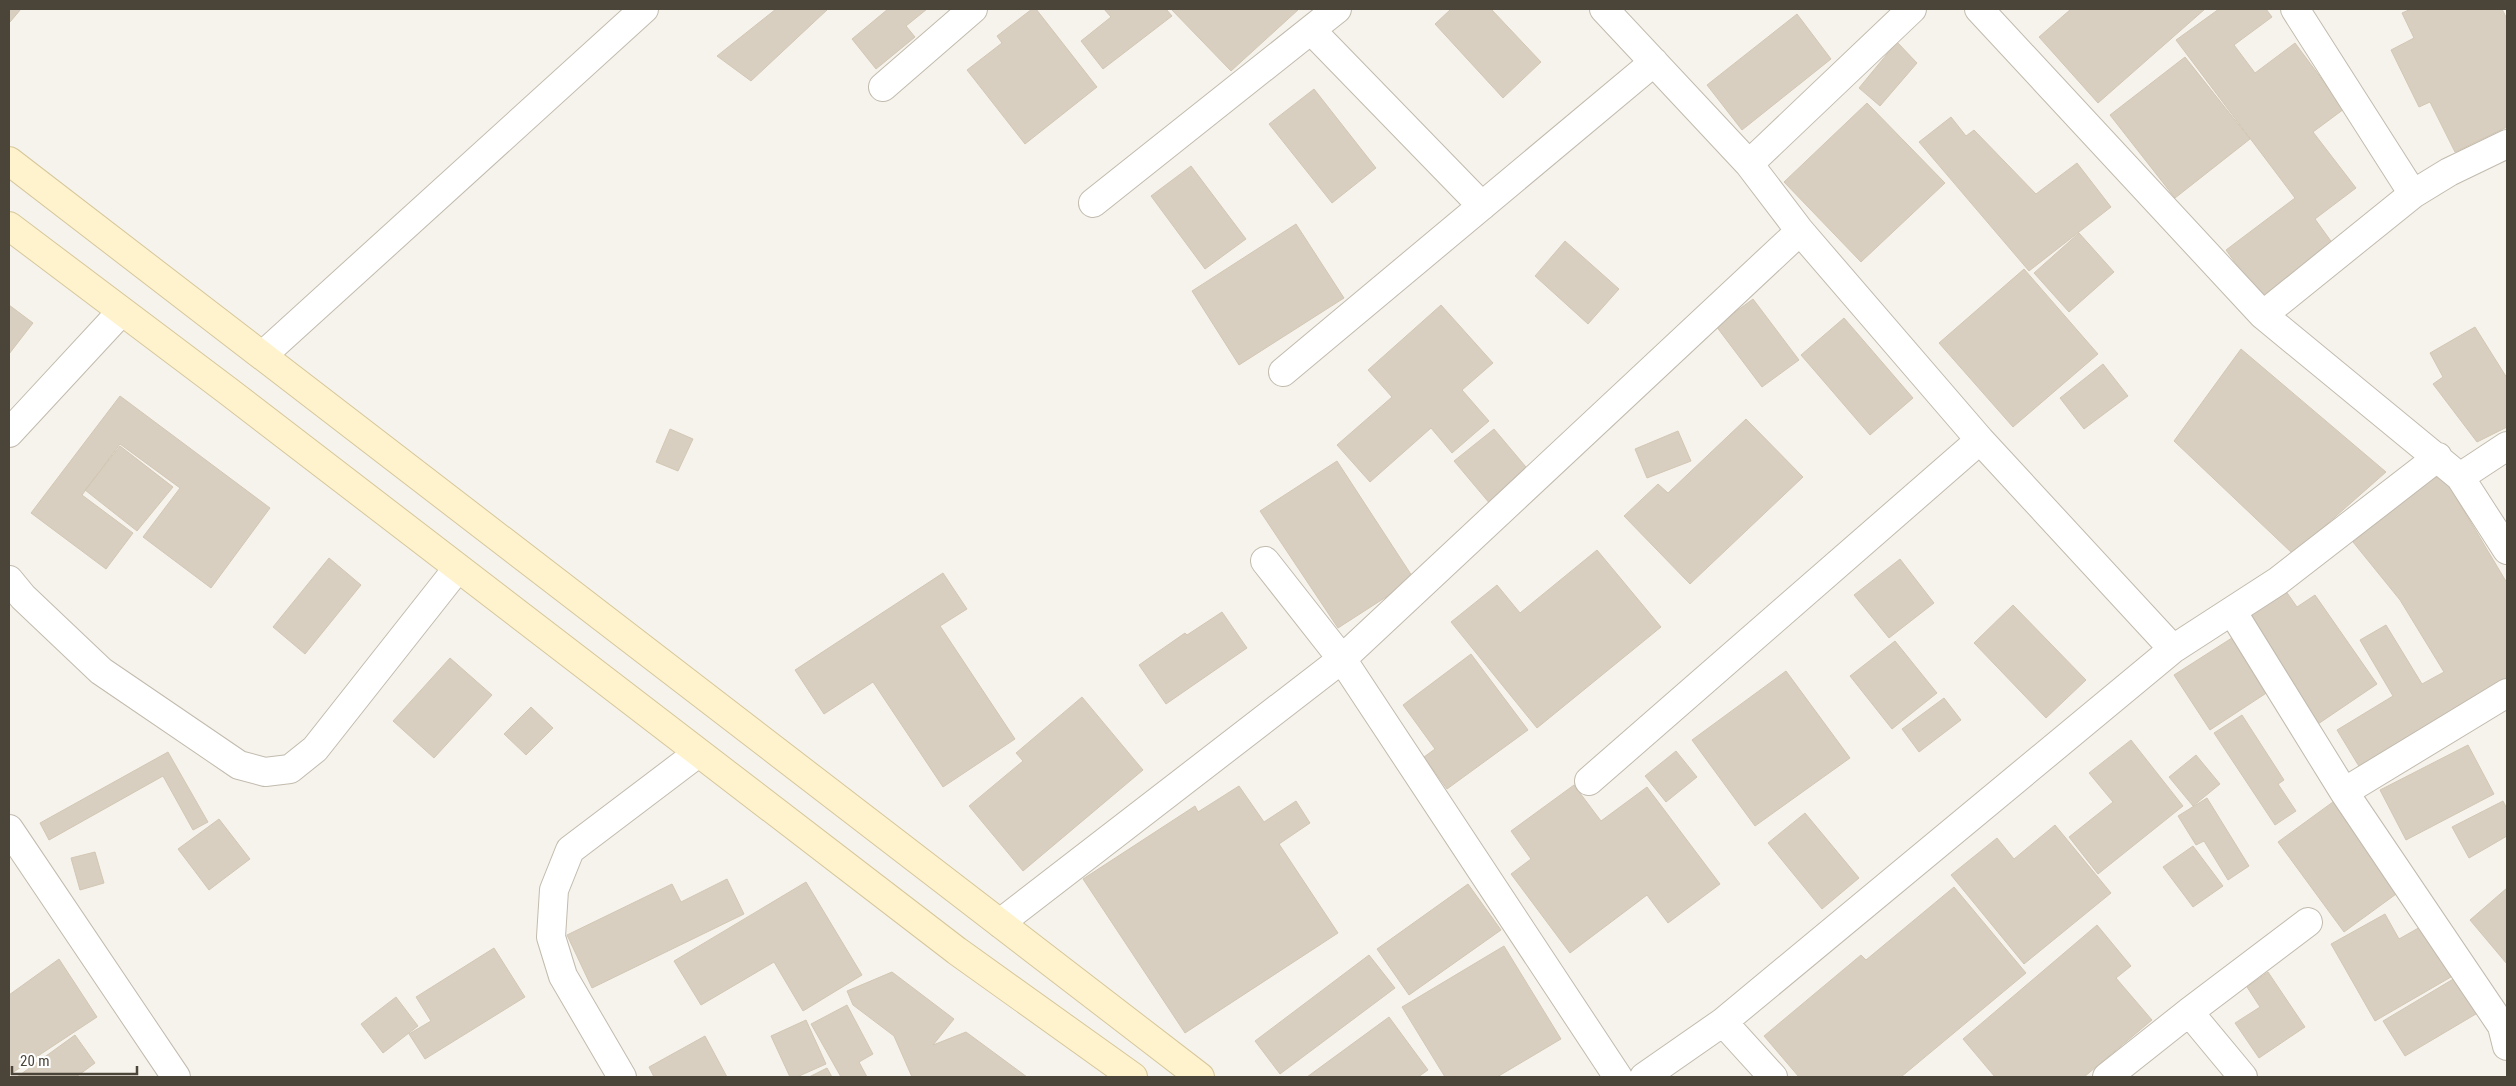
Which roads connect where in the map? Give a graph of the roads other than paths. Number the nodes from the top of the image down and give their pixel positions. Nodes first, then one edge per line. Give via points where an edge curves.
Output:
1 (644, 9) edge
2 (973, 9) edge
3 (1337, 9) edge
4 (1604, 9) edge
5 (1912, 9) edge
6 (1979, 9) edge
7 (2302, 11) edge
8 (1311, 30) junction
9 (1654, 62) junction
10 (883, 87) dead end
11 (2507, 144) edge
12 (9, 161) edge
13 (1750, 164) junction
14 (2413, 194) junction
15 (1093, 203) dead end
16 (1482, 206) junction
17 (9, 226) edge
18 (1800, 231) junction
19 (121, 312) junction
20 (2264, 315) junction
21 (263, 355) junction
22 (1283, 372) dead end
23 (9, 433) edge
24 (1980, 440) junction
25 (2507, 446) edge
26 (2438, 457) junction
27 (2460, 477) junction
28 (2507, 550) edge
29 (1265, 561) dead end
30 (457, 569) junction
31 (9, 580) edge
32 (2232, 611) junction
33 (2172, 649) junction
34 (1342, 659) junction
35 (2507, 693) edge
36 (698, 753) junction
37 (1589, 781) dead end
38 (2344, 792) junction
39 (9, 829) edge
40 (2308, 922) dead end
41 (1000, 923) junction
42 (2189, 1012) junction
43 (1722, 1022) junction
44 (2507, 1046) edge
45 (176, 1077) edge
46 (622, 1077) edge
47 (1133, 1077) edge
48 (1200, 1077) edge
49 (1618, 1077) edge
50 (1644, 1077) edge
51 (1772, 1077) edge
52 (2107, 1077) edge
53 (2243, 1077) edge

1 - 21 street
2 - 10 street
3 - 8 street
4 - 9 street
5 - 13 street
6 - 20 street
7 - 14 street
8 - 15 street
8 - 16 street
9 - 13 street
9 - 16 street
11 - 14 street via 2449,172
12 - 21 main road
13 - 18 street
14 - 20 street
16 - 22 street
17 - 19 main road
18 - 24 street
18 - 34 street
19 - 23 street
19 - 30 main road
20 - 26 street
21 - 41 main road
24 - 33 street
24 - 37 street
25 - 27 street
26 - 27 street
26 - 32 street via 2278,581
27 - 28 street
29 - 34 street
30 - 31 street via 315,749 290,769 265,772 239,766 101,671
30 - 36 main road
32 - 33 street
32 - 38 street
33 - 43 street
34 - 41 street
34 - 49 street
35 - 38 street
36 - 46 street via 570,850 554,890 551,937 563,976
36 - 47 main road via 957,951
38 - 44 street via 2502,1026
39 - 45 street
40 - 42 street
41 - 48 main road
42 - 52 street
42 - 53 street
43 - 50 street
43 - 51 street

